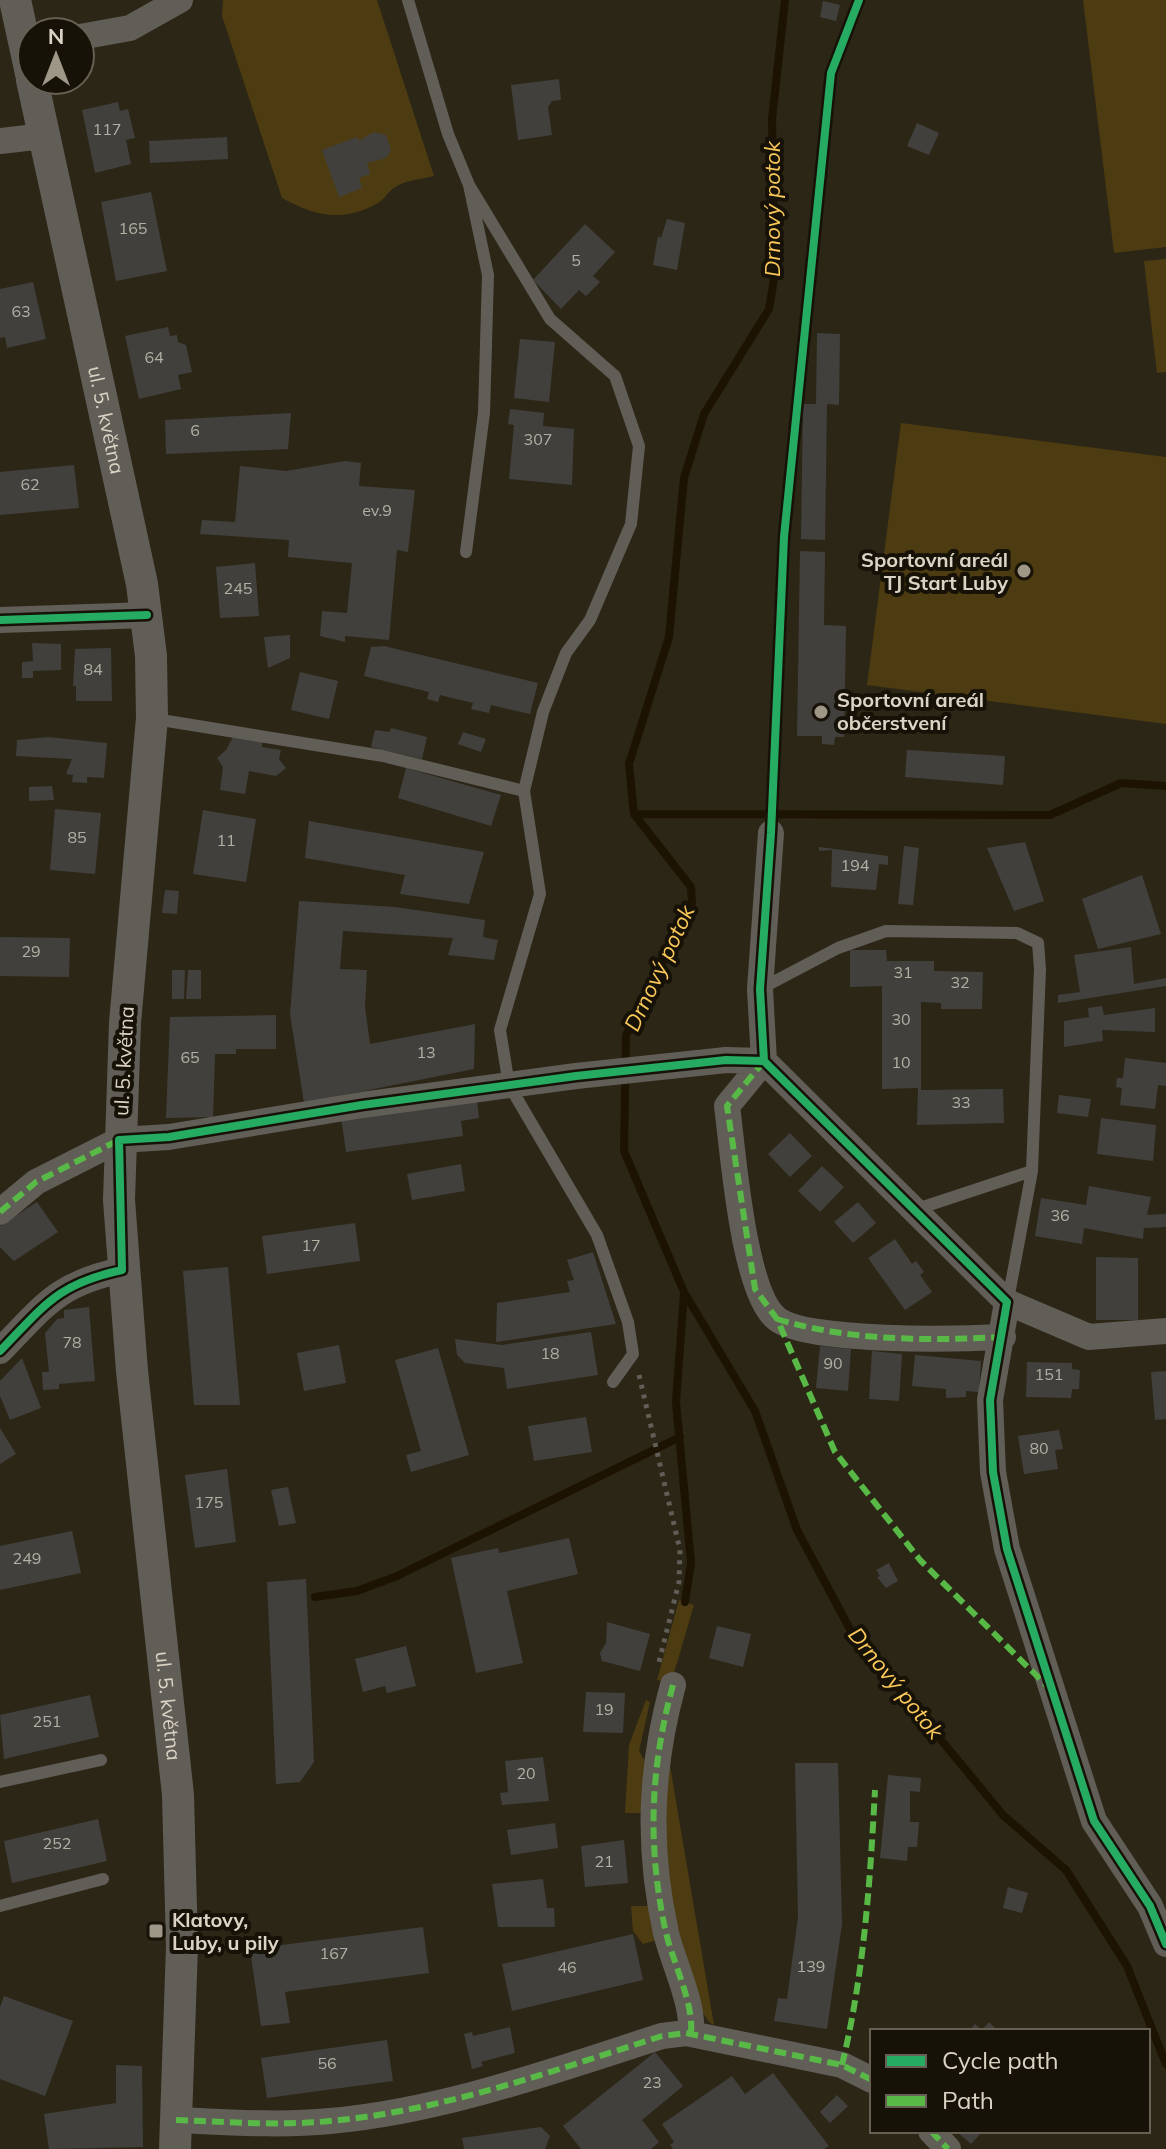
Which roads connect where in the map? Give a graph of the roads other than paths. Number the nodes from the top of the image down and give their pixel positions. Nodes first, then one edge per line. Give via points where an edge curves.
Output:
1 (180, 0) edge
2 (408, 0) edge
3 (859, 0) edge
4 (96, 34) edge
5 (36, 96) edge
6 (44, 136) junction
7 (0, 141) edge
8 (469, 185) junction
9 (466, 552) dead end
10 (147, 615) junction
11 (0, 620) edge
12 (152, 718) junction
13 (524, 791) junction
14 (771, 833) joint
15 (760, 989) junction
16 (764, 1061) junction
17 (509, 1085) junction
18 (119, 1140) junction
19 (1032, 1171) junction
20 (913, 1210) junction
21 (0, 1212) edge
22 (122, 1270) junction
23 (1007, 1302) junction
24 (1166, 1331) edge
25 (1003, 1337) junction
26 (0, 1351) edge
27 (613, 1382) dead end
28 (664, 1680) road end
29 (101, 1760) dead end
30 (0, 1782) edge
31 (103, 1879) dead end
32 (0, 1906) edge
33 (1166, 1944) edge
34 (691, 2033) junction
35 (870, 2079) edge
36 (933, 2133) edge
37 (176, 2135) edge
38 (948, 2149) edge

1 - 4 street via 130,28
2 - 8 lane
3 - 14 lane via 831,73 784,537
5 - 6 street, ul. 5. května
6 - 7 street
6 - 10 street, ul. 5. května
8 - 9 lane via 488,275 484,413
8 - 13 lane via 550,319 615,376 639,446 631,524 590,620 566,653 543,712
10 - 11 street
10 - 12 street, ul. 5. května
12 - 13 lane via 383,756
12 - 18 street, ul. 5. května
13 - 17 lane via 540,894 500,1030
14 - 15 street
15 - 16 street
15 - 19 lane via 838,948 886,931 1017,933 1038,943
16 - 17 street via 669,1064
16 - 20 street
16 - 25 street via 727,1106 755,1289 777,1319 816,1331 889,1337
17 - 18 street via 169,1137
17 - 27 lane via 597,1235 628,1322 633,1354
18 - 21 street via 36,1182
18 - 22 street, ul. 5. května
19 - 20 lane
19 - 23 lane
20 - 23 street
22 - 26 street via 66,1287
22 - 37 street, ul. 5. května via 178,1795 182,1946
23 - 24 street via 1089,1337
23 - 25 street
25 - 33 street via 990,1400 993,1472 1007,1549 1094,1821 1150,1906
28 - 34 street via 652,1839 662,1914
29 - 30 lane
31 - 32 lane
34 - 35 street via 842,2065
34 - 37 street via 662,2036 517,2081 365,2116
36 - 38 street

